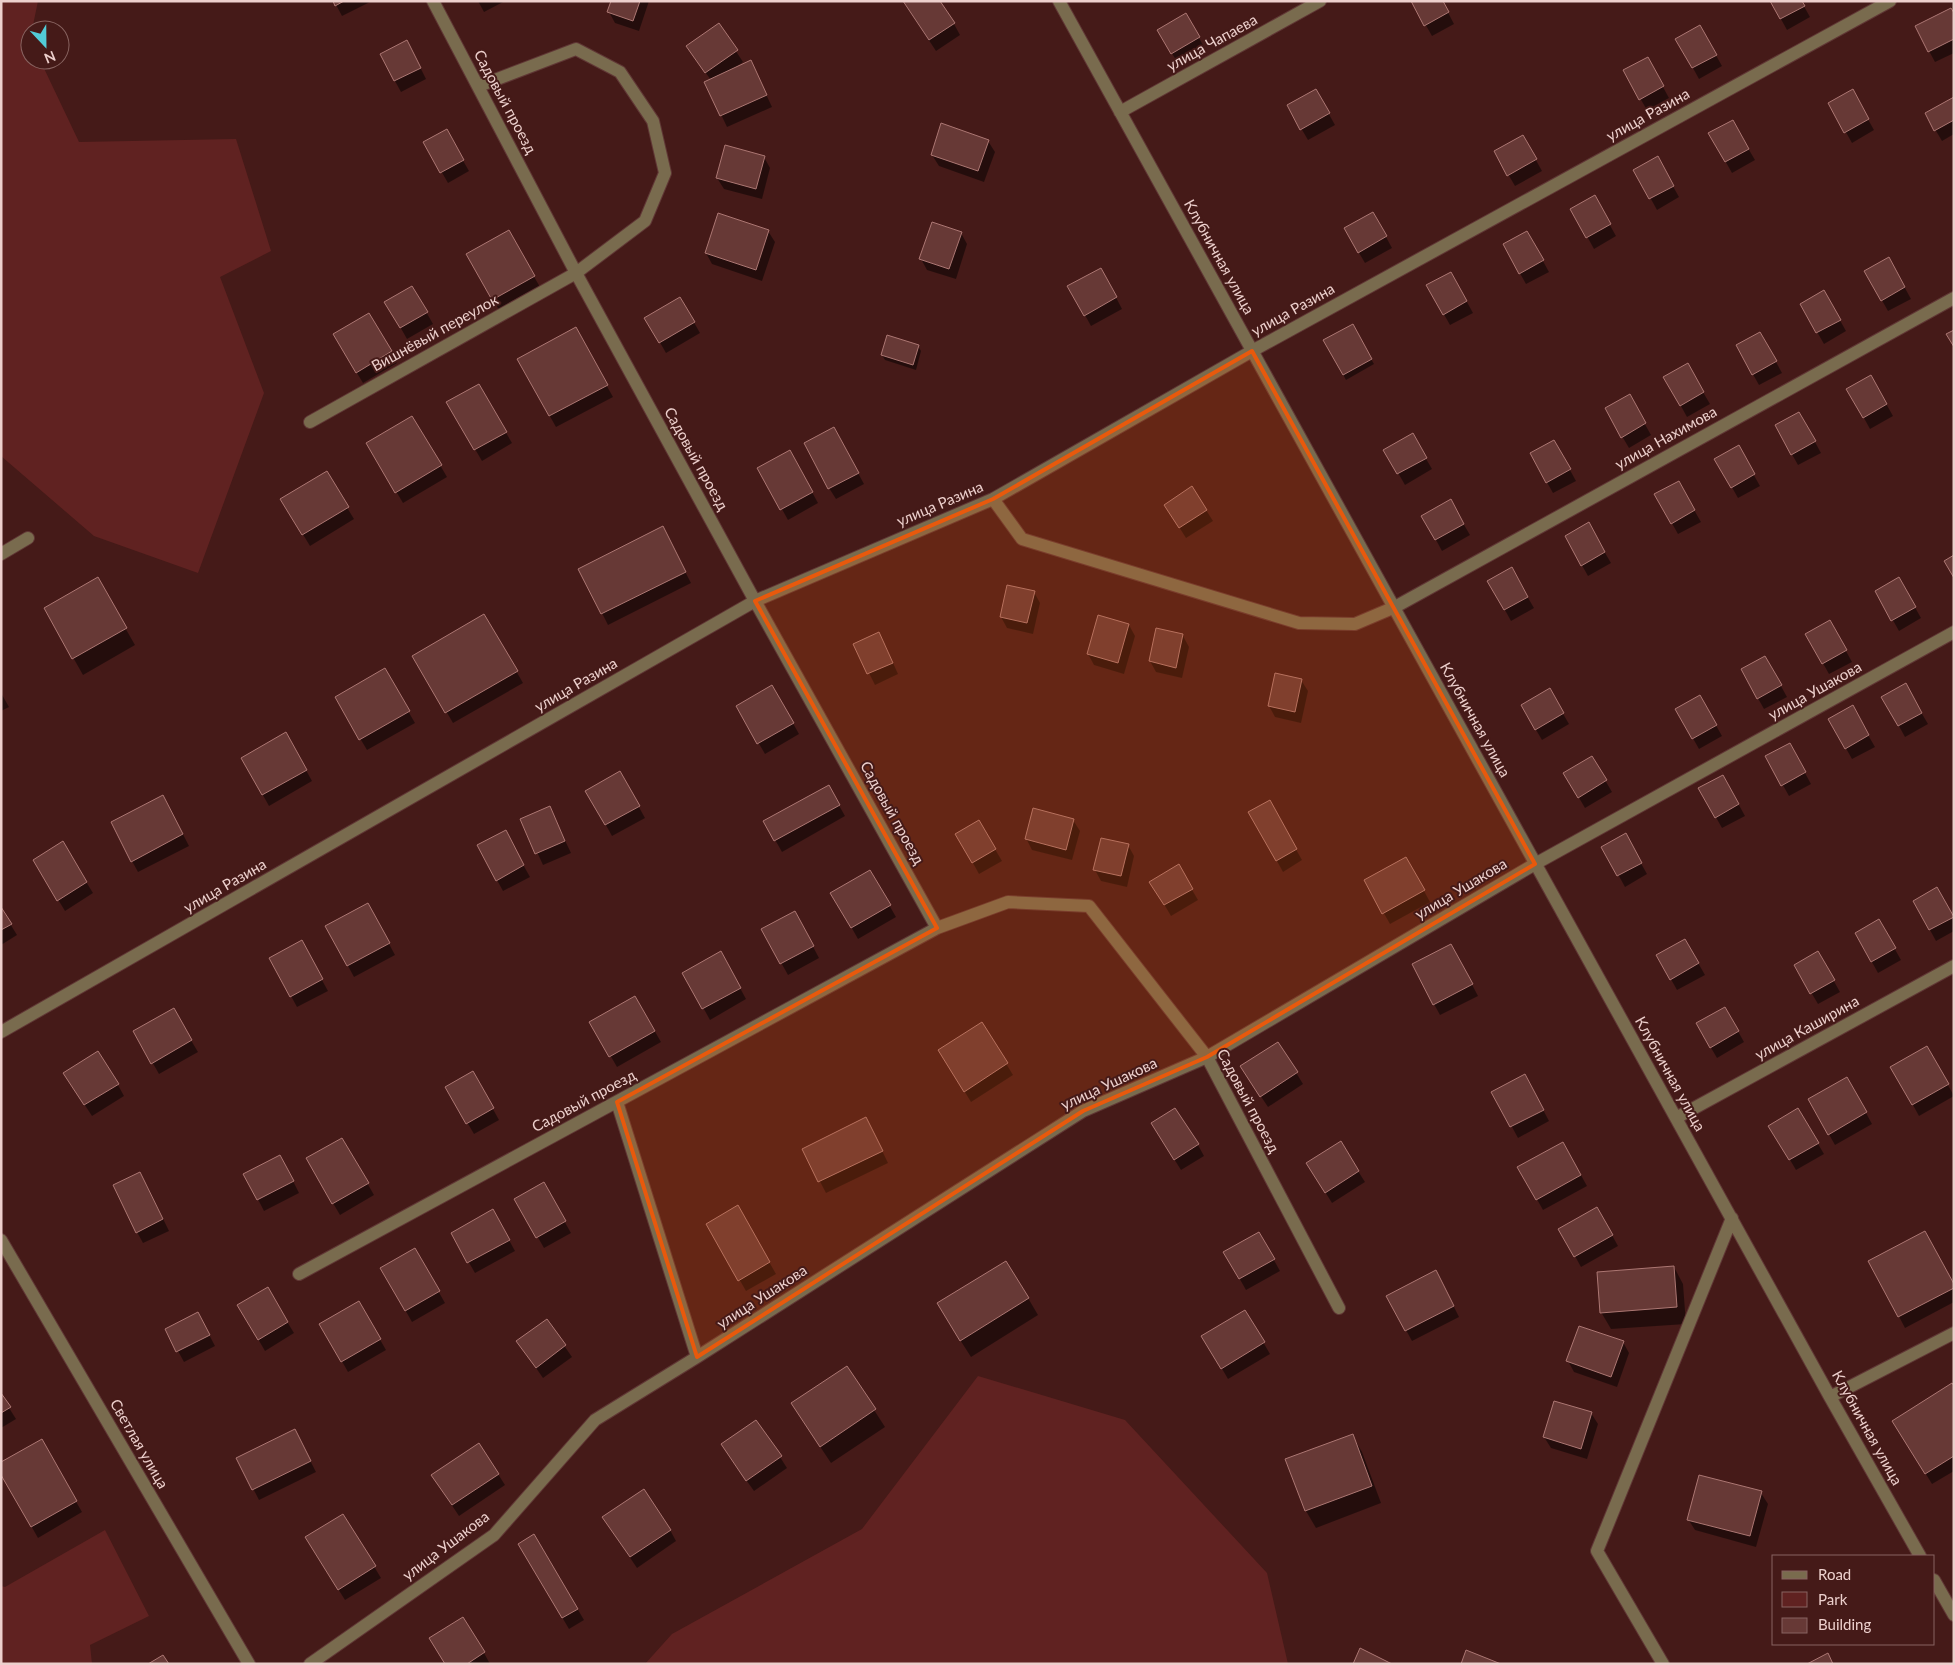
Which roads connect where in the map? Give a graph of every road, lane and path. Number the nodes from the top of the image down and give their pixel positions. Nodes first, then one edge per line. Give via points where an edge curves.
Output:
1 (433, 1) edge
2 (1058, 1) edge
3 (1320, 1) edge
4 (1890, 1) edge
5 (479, 86) junction
6 (1120, 112) junction
7 (576, 273) junction
8 (1954, 298) edge
9 (1252, 351) junction
10 (310, 422) dead end
11 (993, 499) junction
12 (28, 538) dead end
13 (1, 554) edge
14 (755, 602) junction
15 (1395, 607) junction
16 (1954, 632) edge
17 (1535, 864) junction
18 (937, 928) junction
19 (1954, 966) edge
20 (1, 1032) edge
21 (1207, 1057) junction
22 (617, 1102) junction
23 (1676, 1118) junction
24 (1732, 1218) junction
25 (1, 1240) edge
26 (299, 1274) dead end
27 (1339, 1308) dead end
28 (1954, 1333) edge
29 (697, 1357) junction
30 (1830, 1397) junction
31 (1919, 1555) edge
32 (1935, 1582) edge
33 (1954, 1615) edge
34 (249, 1664) edge
35 (310, 1664) edge
36 (1663, 1664) edge

1 - 5 street, Садовый проезд
2 - 6 street, Клубничная улица
3 - 6 street, улица Чапаева
4 - 9 street, улица Разина
5 - 7 street, Садовый проезд
5 - 7 street, Вишнёвый переулок via 576,49 620,72 653,121 665,173 645,221
6 - 9 street, Клубничная улица
7 - 10 street, Вишнёвый переулок
7 - 14 street, Садовый проезд
8 - 15 street, улица Нахимова
9 - 11 street, улица Разина
9 - 15 street, Клубничная улица
11 - 14 street, улица Разина
11 - 15 street via 1022,539 1299,623 1355,624
12 - 13 street
14 - 18 street, Садовый проезд
14 - 20 street, улица Разина
15 - 17 street, Клубничная улица
16 - 17 street, улица Ушакова
17 - 21 street, улица Ушакова
17 - 23 street, Клубничная улица
18 - 21 street, Садовый проезд via 1008,902 1089,906
18 - 22 street, Садовый проезд
19 - 23 street, улица Каширина
21 - 27 street, Садовый проезд
21 - 29 street, улица Ушакова via 1083,1111
22 - 26 street, Садовый проезд
22 - 29 street
23 - 24 street, Клубничная улица
24 - 30 street, Клубничная улица
24 - 36 street via 1597,1551
25 - 34 street, Светлая улица
28 - 30 street
29 - 35 street, улица Ушакова via 595,1420 494,1535
30 - 31 street, Клубничная улица
32 - 33 street

